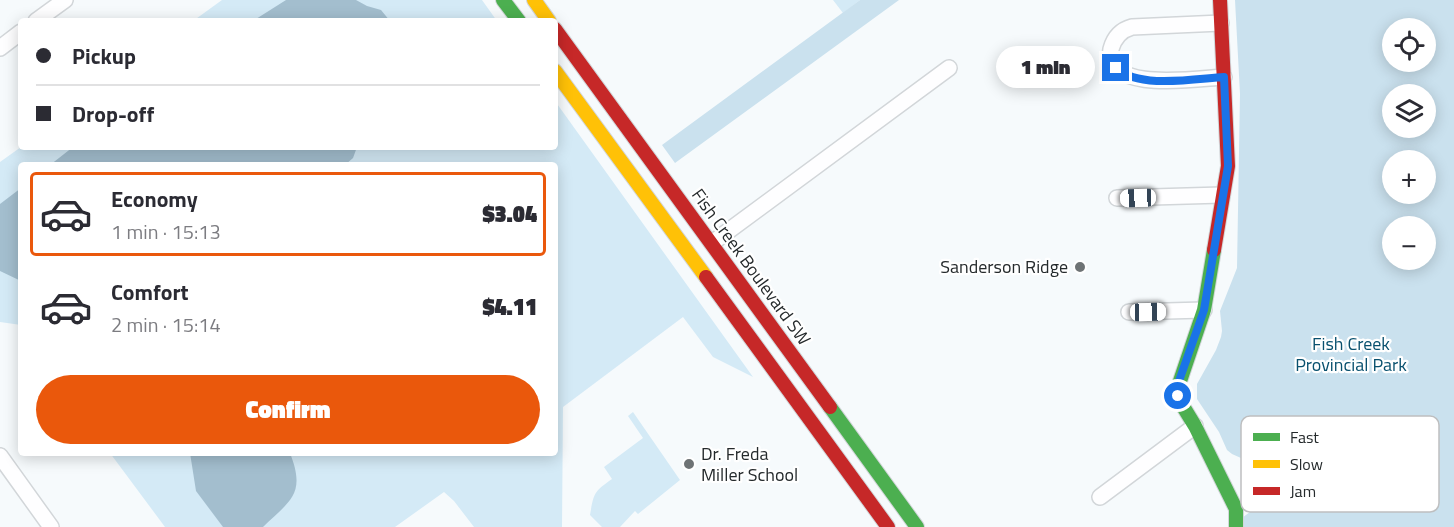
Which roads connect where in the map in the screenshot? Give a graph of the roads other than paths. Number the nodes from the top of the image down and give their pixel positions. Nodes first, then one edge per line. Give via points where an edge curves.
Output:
1 (65, 0) edge
2 (526, 0) edge
3 (534, 0) edge
4 (1220, 0) edge
5 (511, 11) edge
6 (40, 18) edge
7 (547, 18) edge
8 (1221, 23) junction
9 (558, 33) edge
10 (18, 34) edge
11 (0, 48) edge
12 (949, 68) dead end
13 (558, 75) edge
14 (1224, 77) junction
15 (1222, 195) junction
16 (1117, 198) dead end
17 (712, 243) junction
18 (1204, 310) junction
19 (1130, 312) dead end
20 (1195, 426) junction
21 (0, 456) edge
22 (1100, 497) dead end
23 (904, 510) junction
24 (884, 526) edge
25 (51, 527) edge
26 (917, 527) edge
27 (1236, 527) edge

1 - 6 street
2 - 5 street
3 - 7 main road
4 - 8 main road
8 - 14 main road
8 - 14 street via 1125,28 1111,51 1116,68 1138,80
9 - 17 main road, Fish Creek Boulevard SW
10 - 11 street
12 - 17 street
13 - 24 main road
14 - 15 main road via 1228,166
15 - 16 street
15 - 18 main road
17 - 23 main road, Fish Creek Boulevard SW
18 - 19 street
18 - 20 main road via 1178,387 1181,403
20 - 22 street
20 - 27 main road via 1236,509
21 - 25 street
23 - 24 street
23 - 26 main road, Fish Creek Boulevard SW

